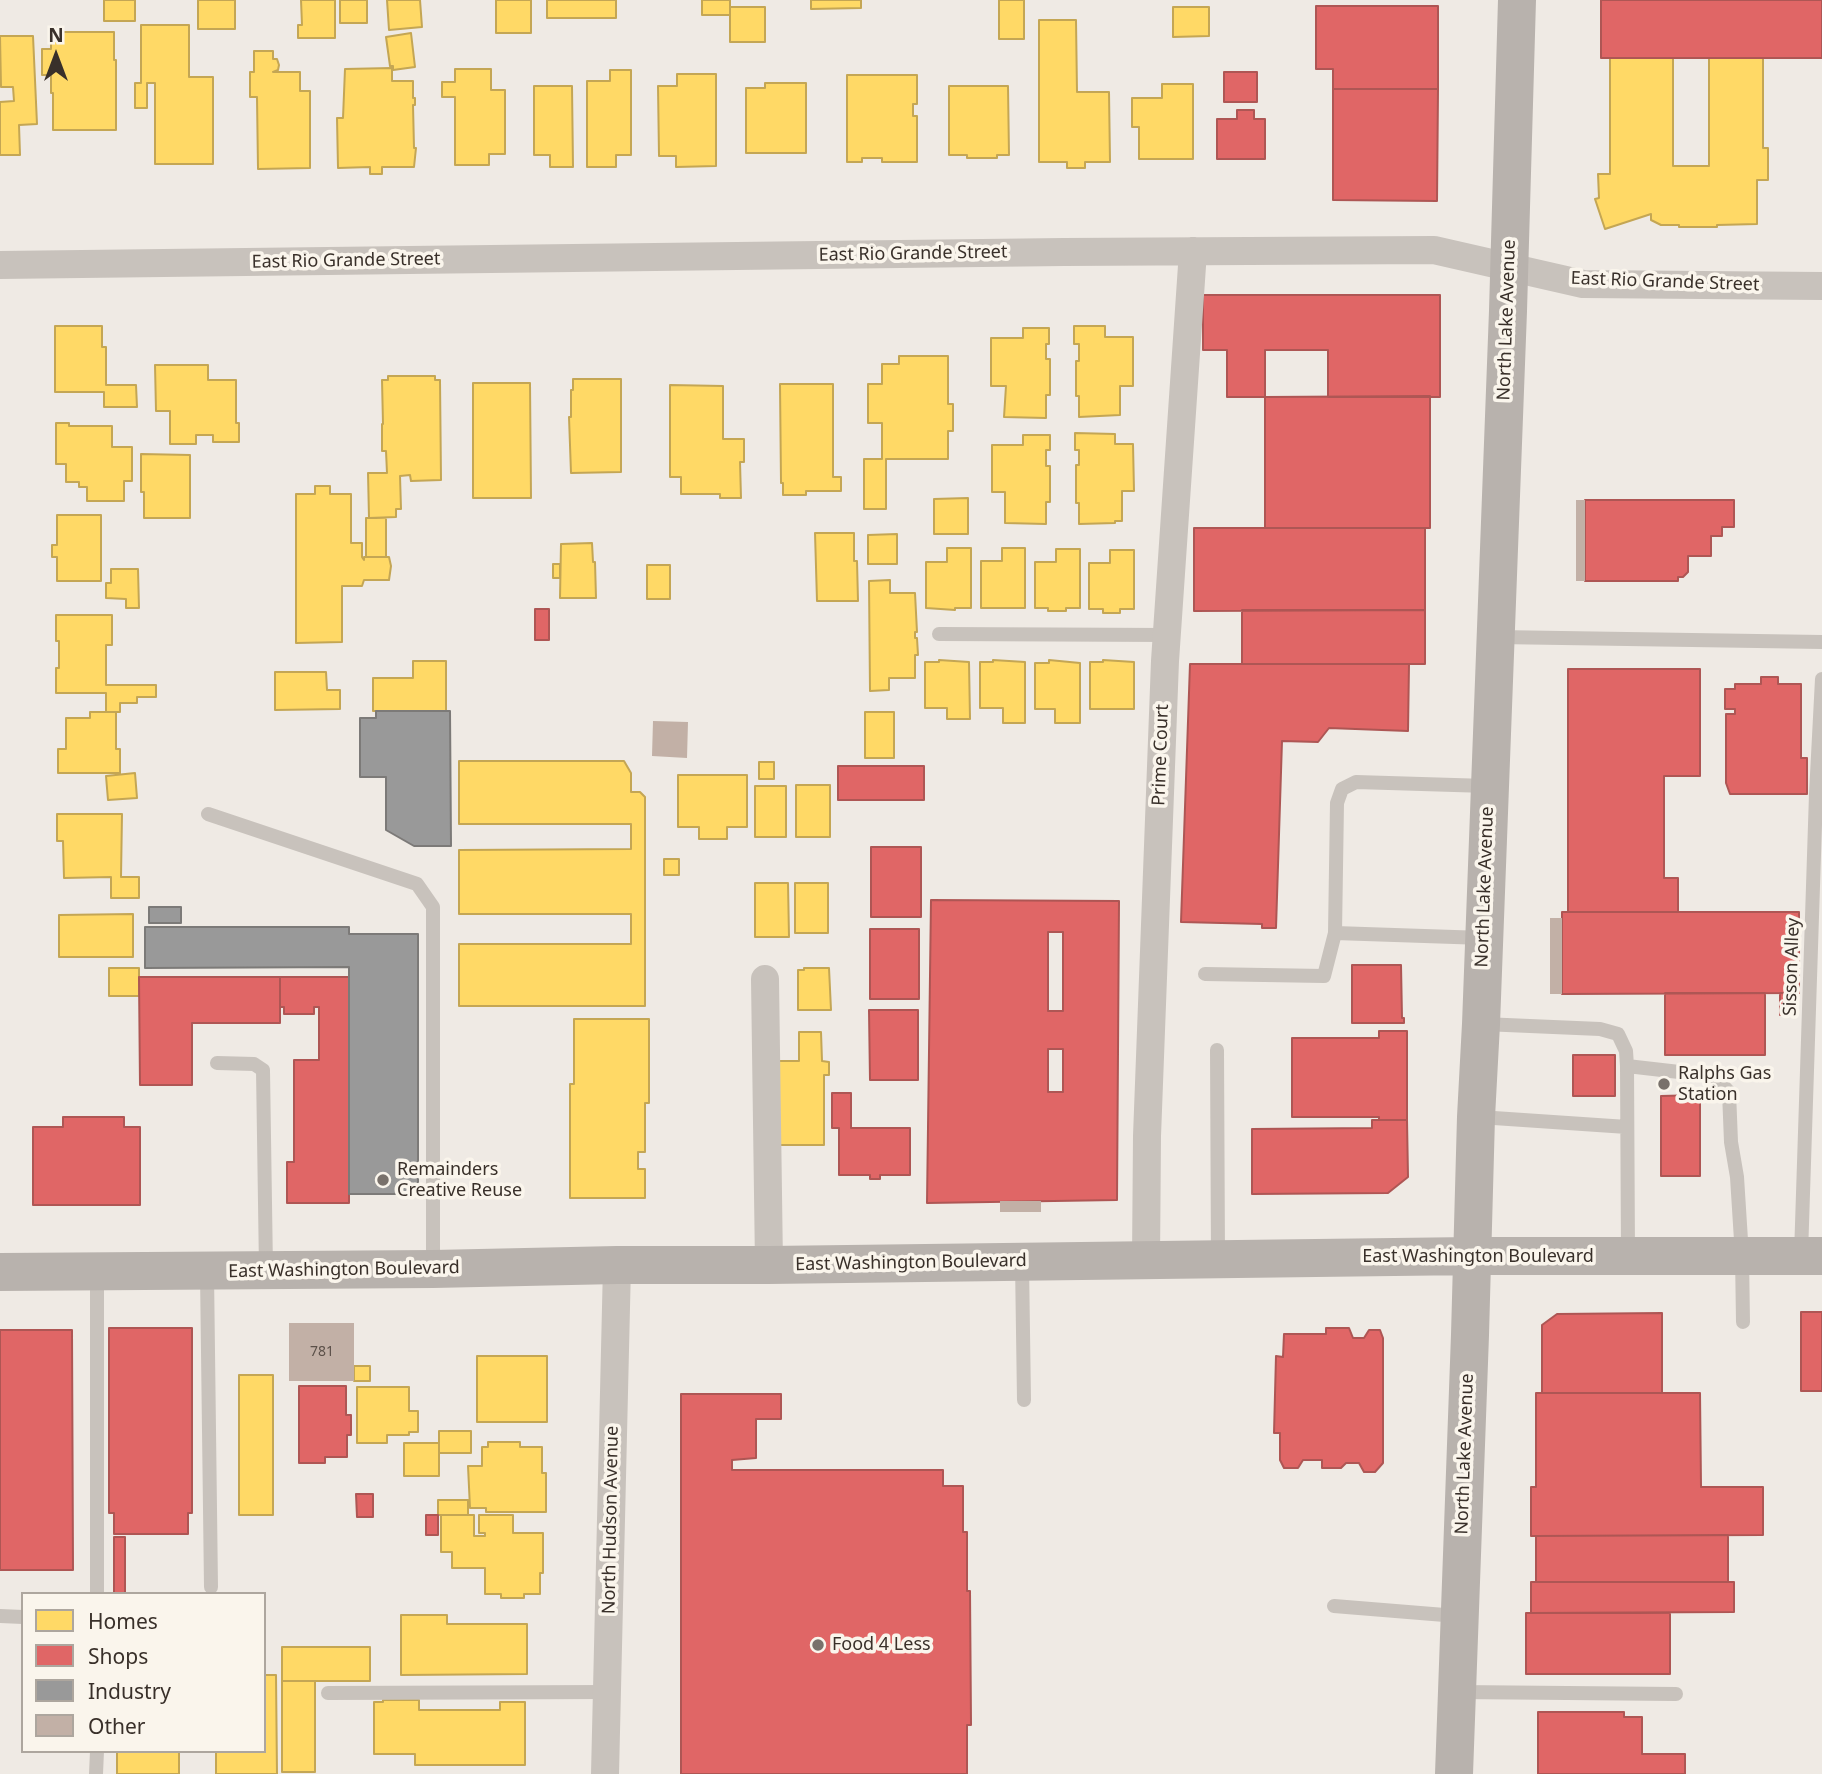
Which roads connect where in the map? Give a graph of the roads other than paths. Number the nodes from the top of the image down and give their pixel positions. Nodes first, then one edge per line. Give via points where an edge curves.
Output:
1 (1517, 0) edge
2 (1193, 251) junction
3 (0, 265) edge
4 (1508, 268) junction
5 (1822, 286) edge
6 (939, 634) dead end
7 (1167, 635) junction
8 (1495, 637) junction
9 (1822, 642) edge
10 (1822, 679) edge
11 (1489, 786) junction
12 (208, 814) dead end
13 (1335, 933) junction
14 (1484, 938) junction
15 (1205, 974) dead end
16 (765, 979) dead end
17 (1481, 1024) junction
18 (1815, 1049) edge
19 (1217, 1050) dead end
20 (217, 1063) dead end
21 (1627, 1066) junction
22 (1476, 1117) junction
23 (1627, 1127) junction
24 (1472, 1256) junction
25 (1742, 1256) junction
26 (1811, 1256) edge
27 (1628, 1257) junction
28 (1218, 1259) junction
29 (1146, 1260) junction
30 (1022, 1262) junction
31 (617, 1265) junction
32 (769, 1265) junction
33 (433, 1269) junction
34 (207, 1271) junction
35 (266, 1271) junction
36 (0, 1272) edge
37 (97, 1272) junction
38 (1743, 1322) dead end
39 (1024, 1400) dead end
40 (211, 1587) dead end
41 (97, 1592) edge
42 (1334, 1606) dead end
43 (0, 1616) edge
44 (1459, 1616) junction
45 (21, 1617) edge
46 (607, 1692) junction
47 (1457, 1692) junction
48 (328, 1693) dead end
49 (1676, 1693) dead end
50 (97, 1753) edge
51 (96, 1774) edge
52 (605, 1774) edge
53 (1454, 1774) edge

1 - 4 main road, North Lake Avenue
2 - 3 street, East Rio Grande Street
2 - 4 street, East Rio Grande Street via 1434,250
2 - 7 street, Prime Court
4 - 5 street, East Rio Grande Street via 1583,284
4 - 8 main road, North Lake Avenue
6 - 7 lane
7 - 29 street, Prime Court
8 - 9 lane
8 - 11 main road, North Lake Avenue
10 - 18 lane, Sisson Alley via 1816,794
11 - 13 lane via 1356,782 1342,789 1337,803
11 - 14 main road, North Lake Avenue
12 - 33 lane via 417,884 433,907
13 - 14 lane
13 - 15 lane via 1324,976
14 - 17 main road, North Lake Avenue
16 - 32 street
17 - 21 lane via 1618,1034
17 - 22 main road, North Lake Avenue
18 - 26 lane, Sisson Alley
19 - 28 lane
20 - 35 lane via 254,1064 263,1070
21 - 23 lane
21 - 25 lane via 1714,1076 1729,1092
22 - 23 lane
22 - 24 main road, North Lake Avenue
23 - 27 lane
24 - 27 main road, East Washington Boulevard
24 - 28 main road, East Washington Boulevard
24 - 44 main road, North Lake Avenue
25 - 26 main road, East Washington Boulevard
25 - 27 main road, East Washington Boulevard
25 - 38 lane
28 - 29 main road, East Washington Boulevard
29 - 30 main road, East Washington Boulevard
30 - 32 main road, East Washington Boulevard
30 - 39 lane
31 - 32 main road, East Washington Boulevard
31 - 33 main road, East Washington Boulevard
31 - 46 street, North Hudson Avenue
33 - 35 main road, East Washington Boulevard
34 - 35 main road, East Washington Boulevard
34 - 37 main road, East Washington Boulevard
34 - 40 lane
36 - 37 main road, East Washington Boulevard
37 - 41 lane
42 - 44 lane
43 - 45 lane
44 - 47 main road, North Lake Avenue
46 - 48 lane
46 - 52 street, North Hudson Avenue
47 - 49 lane
47 - 53 main road, North Lake Avenue
50 - 51 lane

